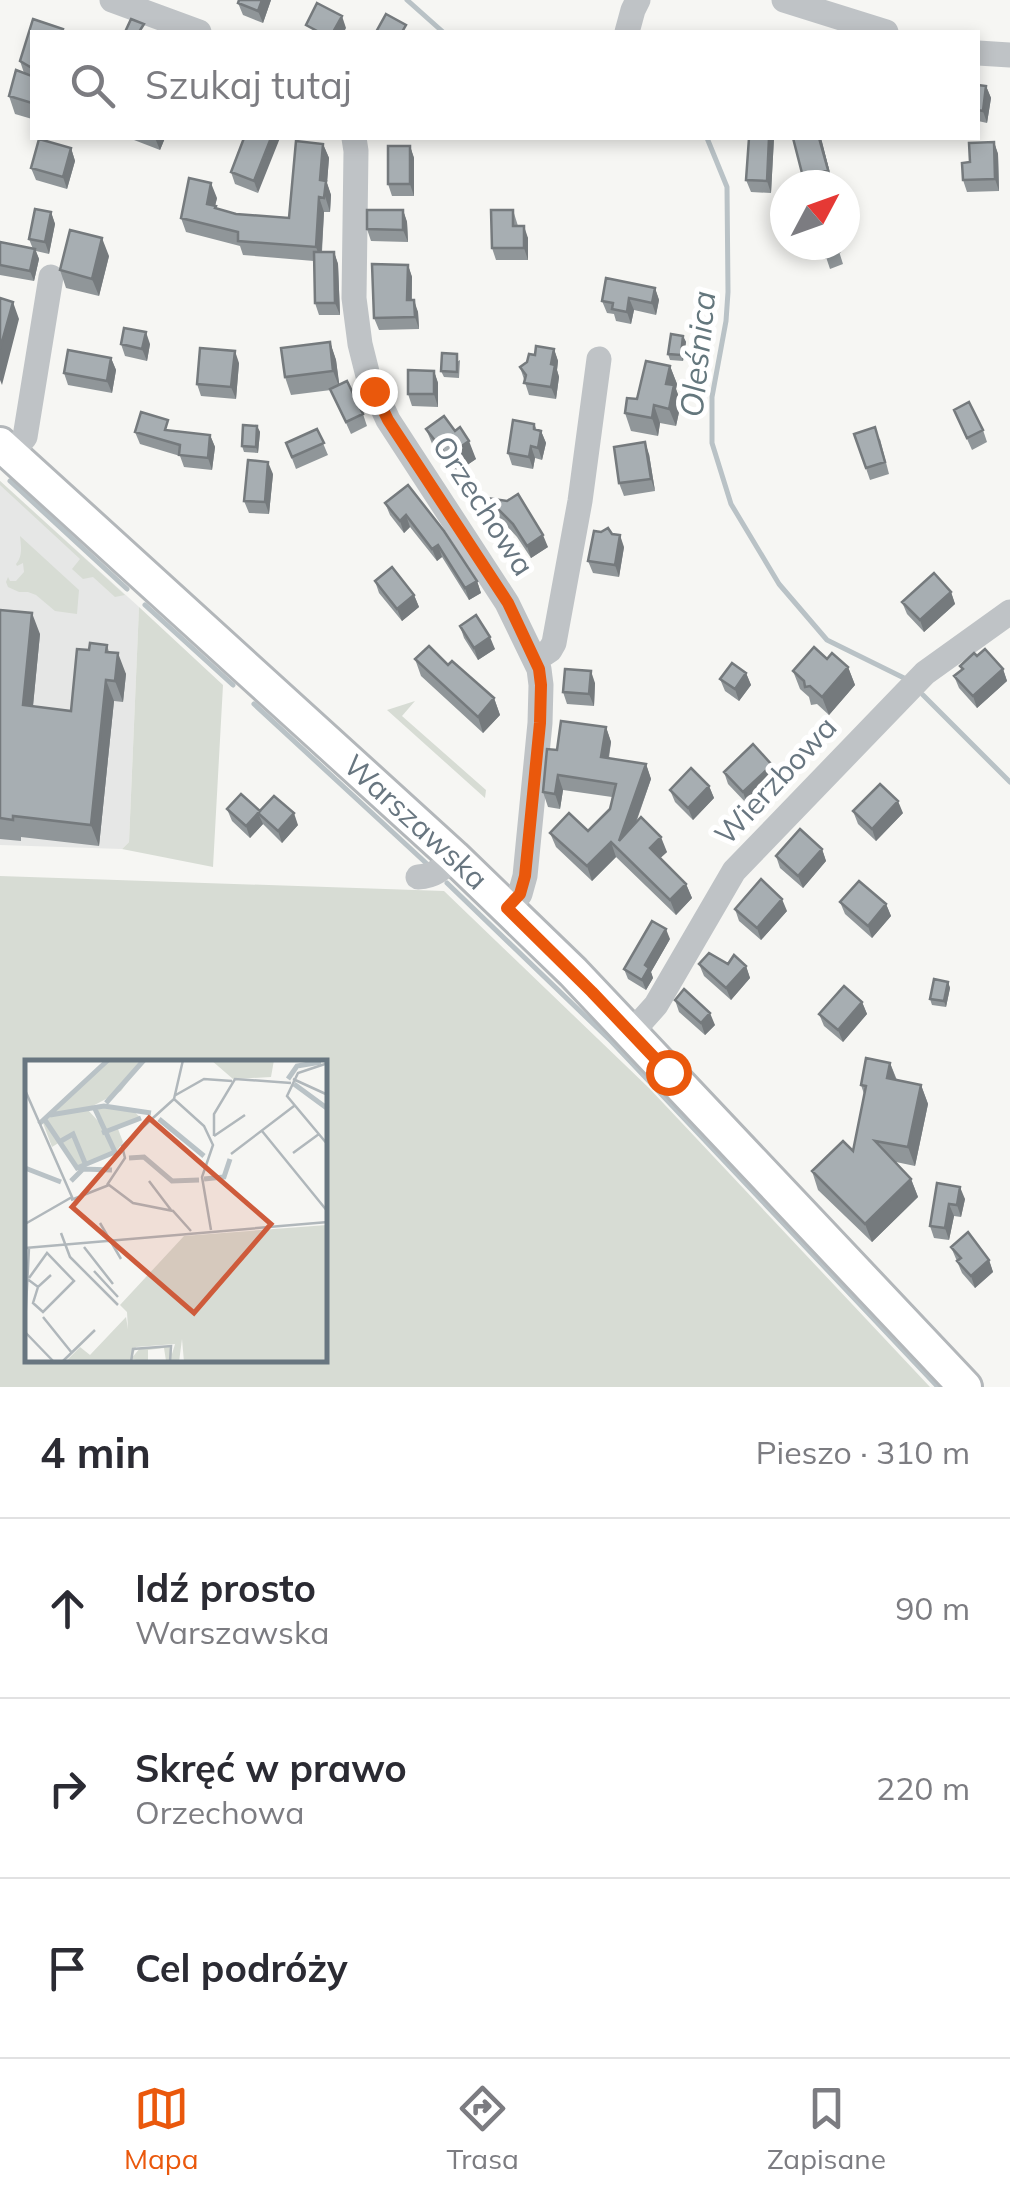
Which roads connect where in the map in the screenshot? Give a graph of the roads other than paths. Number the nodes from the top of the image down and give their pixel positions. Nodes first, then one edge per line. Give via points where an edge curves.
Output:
1 (112, 0) edge
2 (638, 0) edge
3 (784, 0) edge
4 (194, 30) edge
5 (627, 30) edge
6 (880, 30) edge
7 (980, 52) edge
8 (1010, 56) edge
9 (354, 140) edge
10 (51, 277) dead end
11 (599, 360) dead end
12 (5, 449) edge
13 (1010, 612) edge
14 (536, 660) junction
15 (454, 857) junction
16 (418, 878) dead end
17 (507, 908) junction
18 (631, 1033) junction
19 (965, 1387) edge

1 - 4 street
2 - 5 street
3 - 6 street
7 - 8 street
9 - 14 street, Orzechowa via 354,298 368,376 388,420 508,603
10 - 12 street, Warszawska via 25,437
11 - 14 street via 554,643
12 - 15 main road, Warszawska
13 - 18 street, Wierzbowa via 925,673 734,871 656,1004
14 - 17 street, Orzechowa via 540,723 525,876
15 - 16 street via 440,871
15 - 17 main road, Warszawska
17 - 18 main road, Warszawska
18 - 19 main road, Warszawska

